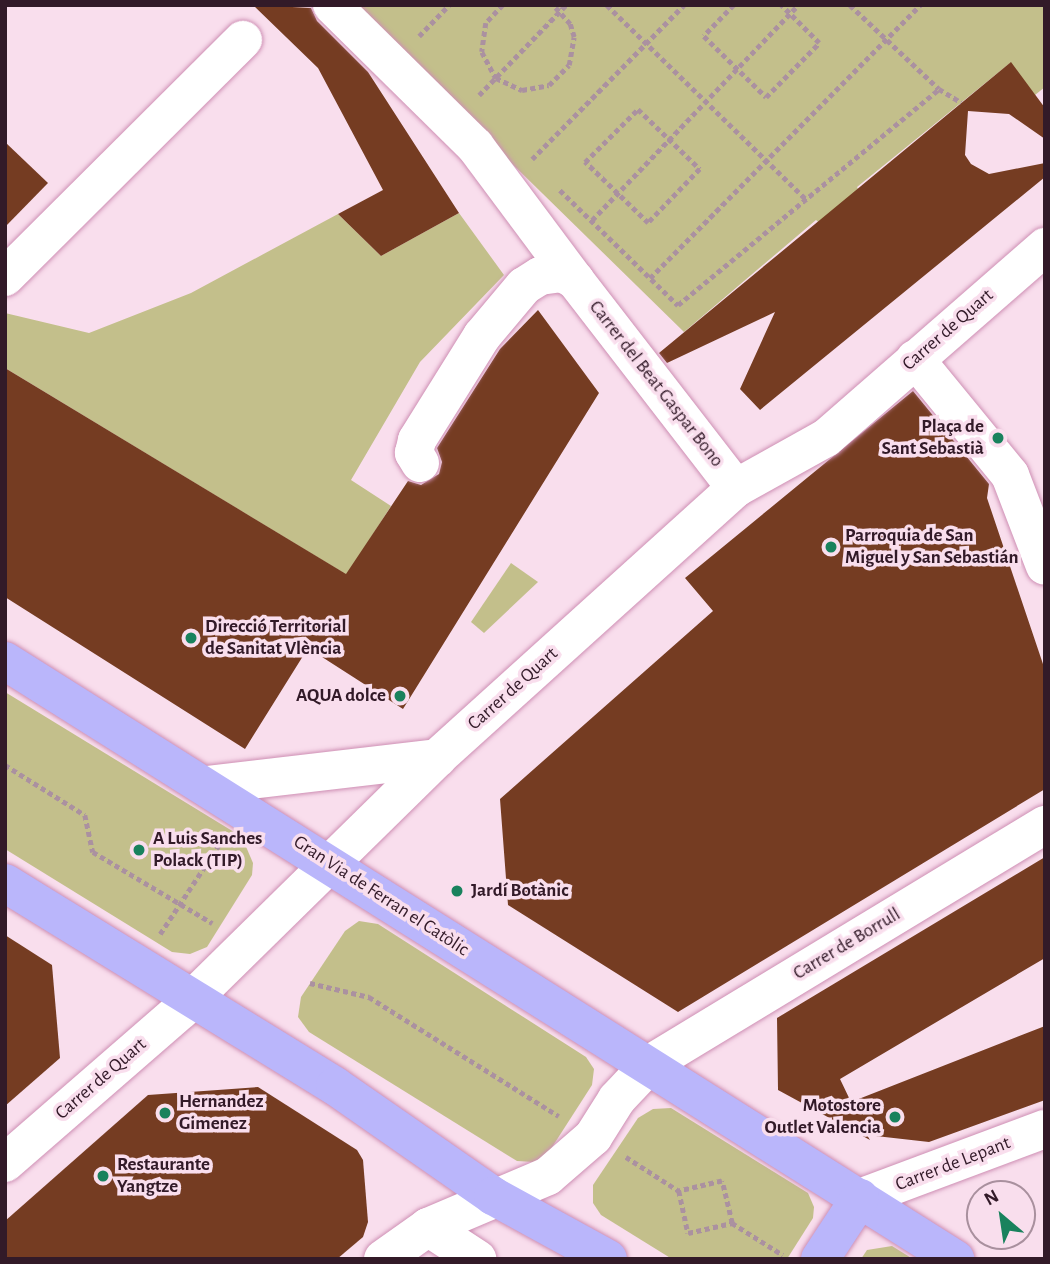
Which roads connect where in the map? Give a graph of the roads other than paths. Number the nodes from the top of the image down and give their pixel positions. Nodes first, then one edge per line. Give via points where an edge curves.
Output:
1 (332, 5) edge
2 (243, 40) dead end
3 (1045, 247) edge
4 (5, 277) edge
5 (575, 280) junction
6 (915, 359) junction
7 (420, 463) dead end
8 (736, 488) junction
9 (1045, 566) edge
10 (5, 661) edge
11 (437, 758) junction
12 (208, 785) junction
13 (1045, 825) edge
14 (333, 864) junction
15 (5, 883) edge
16 (192, 999) junction
17 (650, 1064) junction
18 (1045, 1129) edge
19 (5, 1163) edge
20 (493, 1196) junction
21 (860, 1198) junction
22 (428, 1227) junction
23 (804, 1258) edge
24 (383, 1259) edge
25 (477, 1259) edge
26 (608, 1259) edge
27 (955, 1259) edge

1 - 5 street, Carrer del Beat Gaspar Bono via 475,146
2 - 4 street
3 - 6 street, Carrer de Quart
5 - 7 street via 562,273 541,276 524,286 482,337 417,440 414,453
5 - 8 street, Carrer del Beat Gaspar Bono
6 - 8 street, Carrer de Quart via 826,438
6 - 9 street via 1010,475
8 - 11 street, Carrer de Quart
10 - 12 main road, Gran Via de Ferran el Catòlic
11 - 12 street
11 - 14 street, Carrer de Quart
12 - 14 main road, Gran Via de Ferran el Catòlic
13 - 17 street, Carrer de Borrull
14 - 16 street, Carrer de Quart
14 - 17 main road, Gran Via de Ferran el Catòlic
15 - 16 main road
16 - 19 street, Carrer de Quart
16 - 20 main road via 335,1086
17 - 20 street via 572,1159 548,1176
17 - 21 main road, Gran Via de Ferran el Catòlic
18 - 21 street, Carrer de Lepant
20 - 22 street
20 - 26 main road
21 - 23 main road
21 - 27 main road, Gran Via de Ferran el Catòlic
22 - 24 street
22 - 25 street

